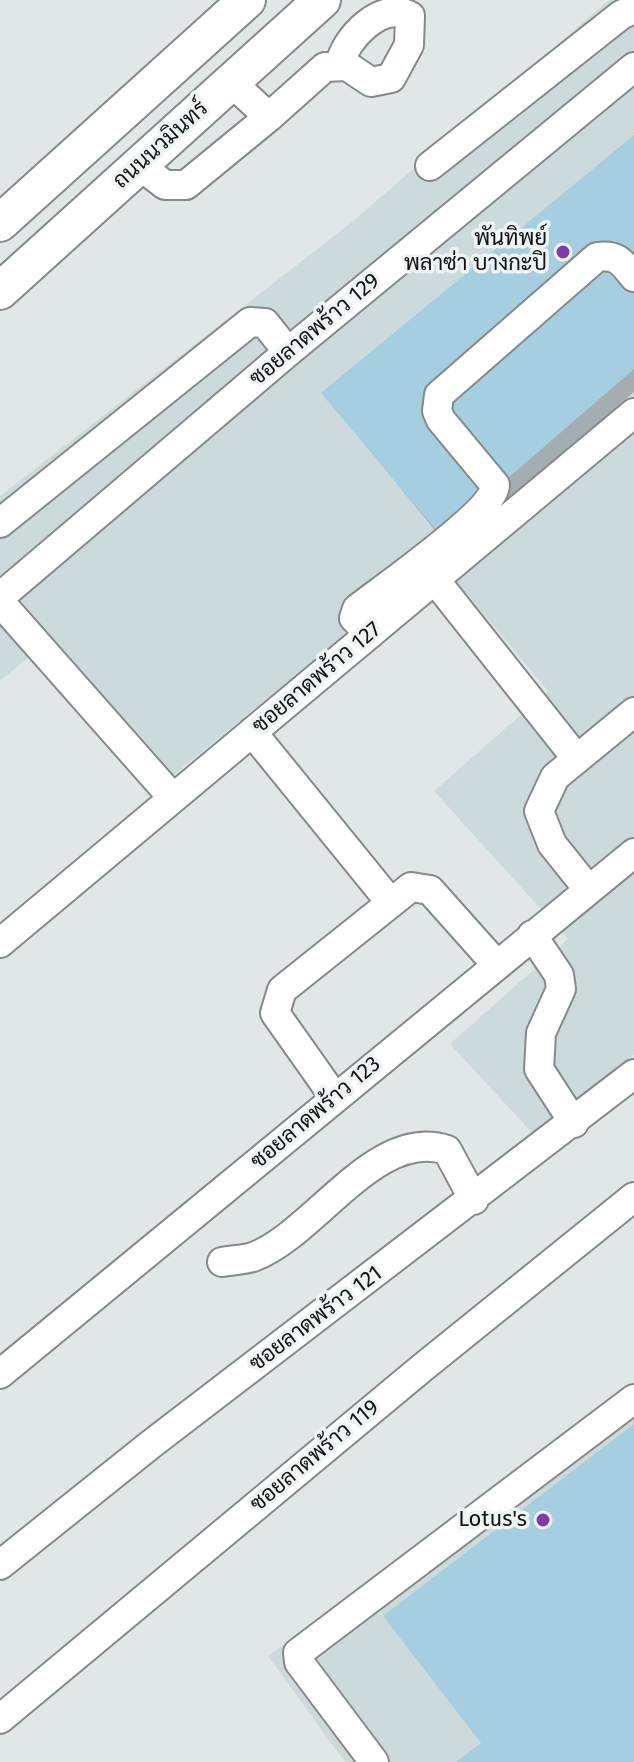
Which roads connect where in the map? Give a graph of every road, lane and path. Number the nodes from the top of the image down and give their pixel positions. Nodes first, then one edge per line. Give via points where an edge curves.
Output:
1 (247, 0) edge
2 (322, 0) edge
3 (634, 9) edge
4 (340, 65) dead end
5 (634, 67) edge
6 (231, 82) junction
7 (269, 117) junction
8 (139, 165) junction
9 (430, 166) dead end
10 (0, 223) edge
11 (634, 277) edge
12 (0, 291) edge
13 (288, 352) junction
14 (634, 413) edge
15 (0, 523) edge
16 (435, 580) junction
17 (0, 599) edge
18 (370, 634) junction
19 (634, 712) edge
20 (252, 732) junction
21 (577, 759) junction
22 (173, 798) junction
23 (634, 853) edge
24 (588, 889) junction
25 (391, 903) junction
26 (532, 935) junction
27 (0, 943) edge
28 (496, 964) junction
29 (634, 1074) edge
30 (335, 1098) junction
31 (574, 1123) junction
32 (634, 1197) edge
33 (474, 1200) junction
34 (222, 1262) dead end
35 (0, 1374) edge
36 (634, 1399) edge
37 (0, 1565) edge
38 (0, 1719) edge
39 (374, 1762) edge

1 - 10 main road
2 - 6 main road, ถนนนวมินทร์
3 - 9 street
4 - 7 street via 325,67
5 - 13 street, ซอยลาดพร้าว 129
6 - 7 street
6 - 8 main road, ถนนนวมินทร์
7 - 8 street via 186,185 165,185
8 - 12 main road, ถนนนวมินทร์
11 - 18 street via 620,259 597,257 439,395 441,420 495,485 495,493 470,521 357,609 354,618
13 - 15 street via 265,323 250,322
13 - 17 street, ซอยลาดพร้าว 129
14 - 16 street, ซอยลาดพร้าว 127
16 - 18 street, ซอยลาดพร้าว 127
16 - 21 street
17 - 22 street
18 - 20 street, ซอยลาดพร้าว 127
19 - 21 street
20 - 22 street, ซอยลาดพร้าว 127
20 - 25 street
21 - 24 street via 555,777 539,811 552,844
22 - 27 street, ซอยลาดพร้าว 127
23 - 24 street, ซอยลาดพร้าว 123
24 - 26 street, ซอยลาดพร้าว 123
25 - 28 street via 411,887 430,890
25 - 30 street via 282,990 276,1004 275,1013
26 - 28 street, ซอยลาดพร้าว 123
26 - 31 street via 559,975 561,989 541,1033 539,1069
28 - 30 street, ซอยลาดพร้าว 123
29 - 31 street, ซอยลาดพร้าว 121
30 - 35 street, ซอยลาดพร้าว 123
31 - 33 street, ซอยลาดพร้าว 121
32 - 38 street, ซอยลาดพร้าว 119
33 - 34 street via 447,1150 421,1147 374,1164 253,1257
33 - 37 street, ซอยลาดพร้าว 121
36 - 39 street via 298,1653 299,1662

